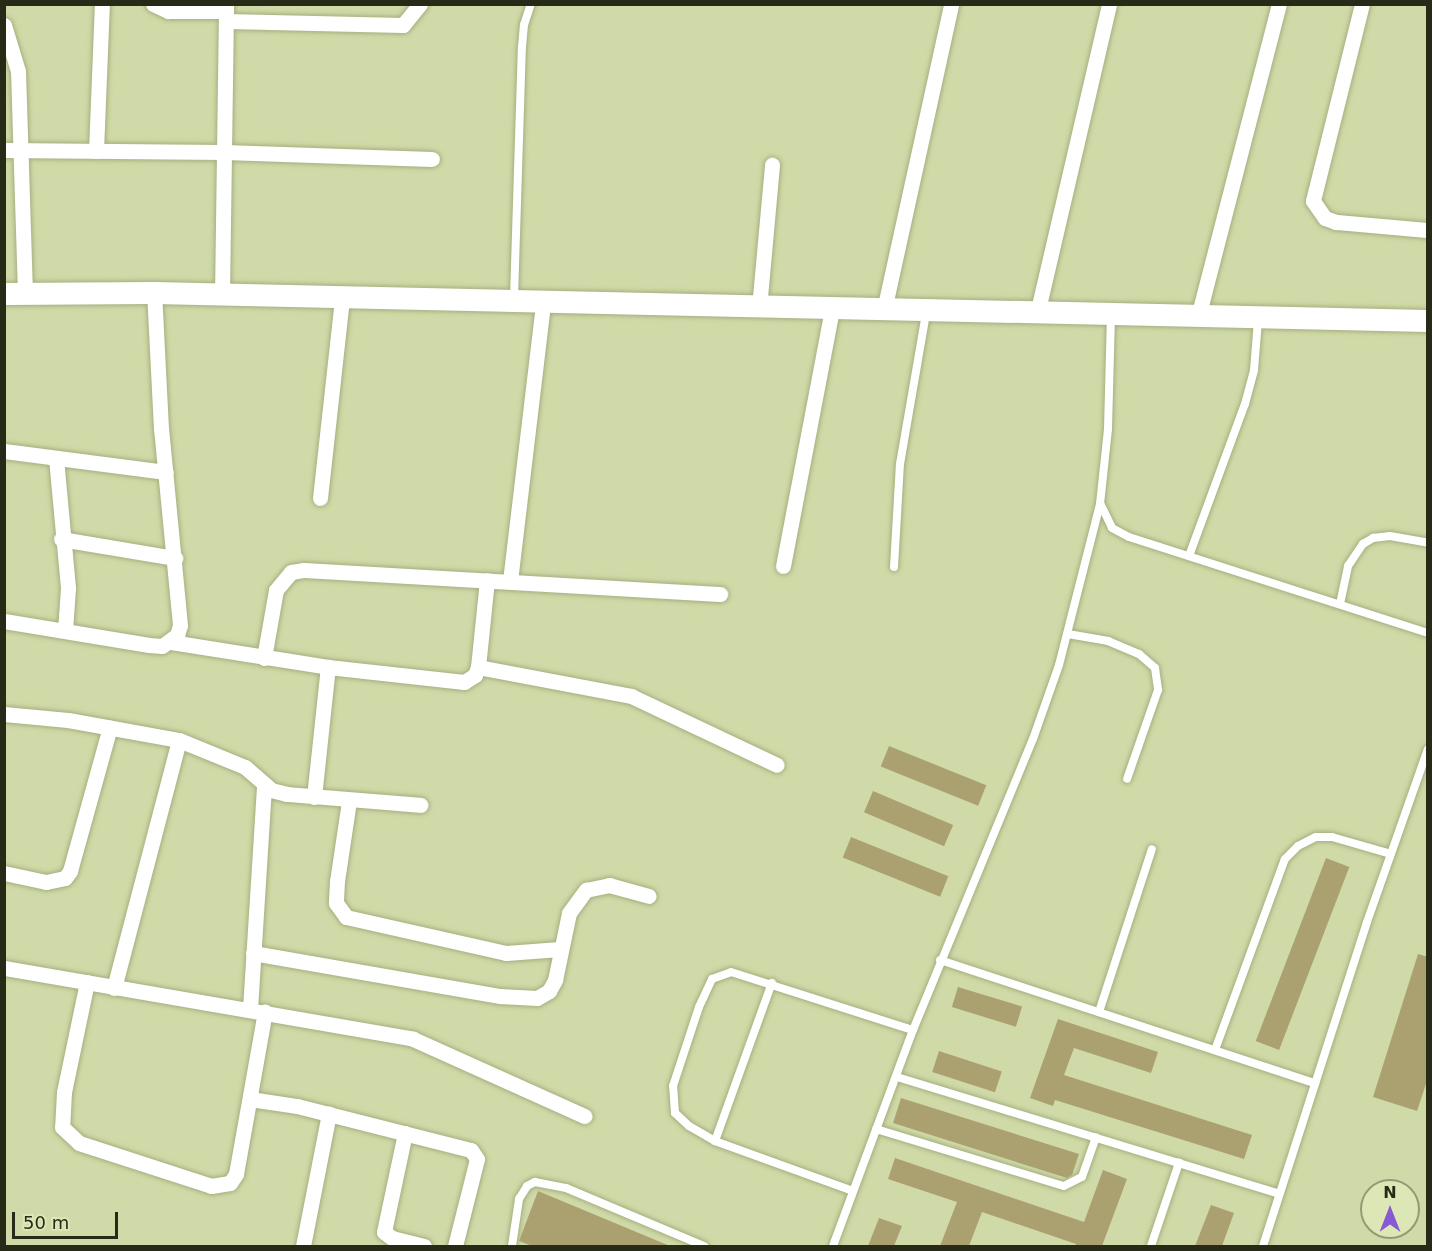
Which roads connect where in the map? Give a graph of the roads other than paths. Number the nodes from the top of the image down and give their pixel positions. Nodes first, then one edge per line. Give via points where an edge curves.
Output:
1 (102, 4) edge
2 (153, 4) edge
3 (420, 4) edge
4 (531, 4) edge
5 (951, 4) edge
6 (1109, 4) edge
7 (1279, 4) edge
8 (1362, 4) edge
9 (226, 12) edge
10 (4, 26) edge
11 (4, 150) edge
12 (22, 150) junction
13 (96, 151) junction
14 (224, 152) junction
15 (432, 159) dead end
16 (772, 165) dead end
17 (1428, 230) edge
18 (15, 294) edge
19 (154, 294) junction
20 (222, 296) junction
21 (342, 299) junction
22 (514, 303) junction
23 (543, 303) junction
24 (759, 308) junction
25 (832, 309) junction
26 (884, 310) junction
27 (926, 311) junction
28 (1037, 314) junction
29 (1111, 315) junction
30 (1198, 317) junction
31 (1259, 318) junction
32 (1428, 321) edge
33 (4, 451) edge
34 (56, 458) junction
35 (166, 472) junction
36 (320, 498) dead end
37 (1100, 504) junction
38 (61, 539) junction
39 (1428, 543) edge
40 (1188, 556) junction
41 (175, 558) junction
42 (783, 566) dead end
43 (894, 567) dead end
44 (487, 580) junction
45 (510, 581) junction
46 (720, 594) dead end
47 (1340, 604) junction
48 (4, 621) edge
49 (65, 631) junction
50 (1428, 633) edge
51 (1068, 634) junction
52 (171, 642) junction
53 (264, 658) junction
54 (328, 667) junction
55 (478, 667) junction
56 (4, 714) edge
57 (110, 727) junction
58 (179, 740) junction
59 (1428, 749) edge
60 (777, 765) dead end
61 (1127, 779) dead end
62 (264, 784) junction
63 (314, 797) junction
64 (349, 801) junction
65 (421, 805) dead end
66 (1152, 849) dead end
67 (1391, 854) junction
68 (4, 873) edge
69 (649, 896) dead end
70 (560, 949) junction
71 (253, 953) junction
72 (940, 960) junction
73 (4, 968) edge
74 (87, 982) junction
75 (772, 983) junction
76 (114, 988) junction
77 (257, 1010) junction
78 (1099, 1012) junction
79 (912, 1030) junction
80 (1215, 1050) junction
81 (897, 1077) junction
82 (1316, 1083) junction
83 (250, 1099) junction
84 (329, 1114) junction
85 (584, 1116) dead end
86 (876, 1129) junction
87 (405, 1133) junction
88 (1095, 1137) junction
89 (716, 1141) junction
90 (1179, 1163) junction
91 (853, 1191) junction
92 (1280, 1194) junction
93 (391, 1242) edge
94 (515, 1245) edge
95 (303, 1246) edge
96 (424, 1246) edge
97 (455, 1246) edge
98 (704, 1246) edge
99 (833, 1246) edge
100 (1151, 1246) edge
101 (1263, 1246) edge

1 - 13 street
2 - 9 street via 168,11
3 - 9 street via 403,26
4 - 22 lane via 522,47
5 - 26 street
6 - 28 street
7 - 30 street
8 - 17 street via 1313,201 1325,218 1336,222
9 - 14 street
10 - 12 street via 18,71
11 - 12 street
12 - 13 street
12 - 18 street
13 - 14 street
14 - 15 street
14 - 20 street
16 - 24 street
18 - 19 main road
19 - 20 main road
19 - 35 street
20 - 21 main road
21 - 22 main road
21 - 36 street
22 - 23 main road
23 - 24 main road
23 - 45 street
24 - 25 main road
25 - 26 main road
25 - 42 street
26 - 27 main road
27 - 28 main road
27 - 43 lane via 900,464
28 - 29 main road
29 - 30 main road
29 - 37 lane via 1108,429
30 - 31 main road
31 - 32 main road
31 - 40 lane via 1254,370 1245,404
33 - 34 street
34 - 35 street
34 - 38 street
35 - 41 street
37 - 40 lane via 1107,521 1118,532
37 - 51 lane
38 - 41 street
38 - 49 street via 68,588
39 - 47 lane via 1390,536 1363,544 1348,566
40 - 47 lane
41 - 52 street via 180,625
44 - 45 street
44 - 53 street via 323,570 291,572 276,590
44 - 55 street
45 - 46 street
47 - 50 lane
48 - 49 street
49 - 52 street via 149,645
51 - 61 lane via 1108,642 1139,654 1155,668 1158,690
51 - 72 lane via 1033,739
52 - 53 street
53 - 54 street
54 - 55 street via 455,682 470,680
54 - 63 street
55 - 60 street via 631,696
56 - 57 street
57 - 58 street
57 - 68 street via 65,878 46,882
58 - 62 street via 245,766
58 - 76 street
59 - 67 lane
62 - 63 street via 271,790
62 - 71 street
63 - 64 street
64 - 65 street
64 - 70 street via 336,903 346,917 506,953
66 - 78 lane
67 - 80 lane via 1332,837 1316,837 1298,846 1285,859
67 - 82 lane
69 - 70 street via 609,885 586,890 569,913
70 - 71 street via 555,980 544,996 537,999
71 - 77 street
72 - 78 lane
72 - 79 lane
73 - 74 street
74 - 76 street
74 - 83 street via 60,1114 68,1137 152,1168 221,1186 237,1174
75 - 79 lane
75 - 89 lane
75 - 89 lane via 731,972 722,974 712,980 699,1007 672,1100 675,1113
76 - 77 street
77 - 83 street
77 - 85 street via 413,1039
78 - 80 lane
79 - 81 lane
80 - 82 lane
81 - 86 lane
81 - 88 lane
82 - 92 lane
83 - 84 street
84 - 87 street
84 - 95 street
86 - 88 lane via 1064,1186 1082,1176
86 - 91 lane
87 - 93 street via 384,1227
87 - 97 street via 475,1154
88 - 90 lane
89 - 91 lane
90 - 92 lane
90 - 100 lane
91 - 99 lane
92 - 101 lane
93 - 96 street
94 - 98 lane via 519,1199 534,1182 566,1188

